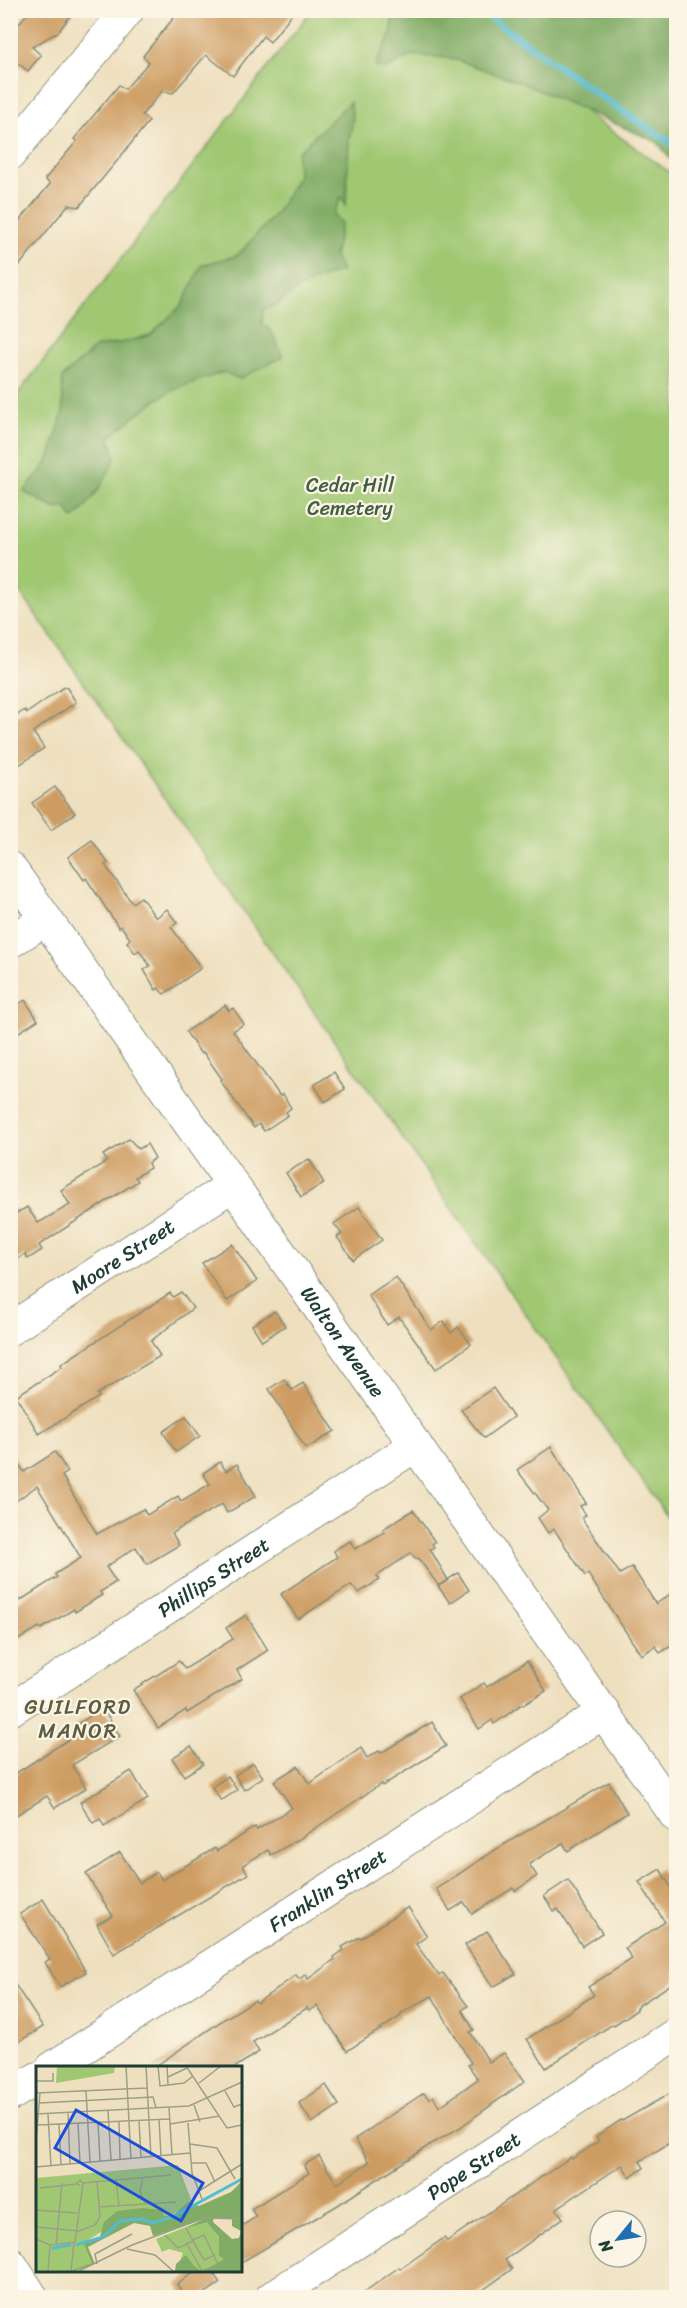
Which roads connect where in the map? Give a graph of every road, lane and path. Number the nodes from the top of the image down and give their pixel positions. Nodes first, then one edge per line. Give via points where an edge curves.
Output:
1 (128, 10) edge
2 (10, 154) edge
3 (10, 868) edge
4 (46, 919) junction
5 (10, 942) edge
6 (233, 1185) junction
7 (10, 1329) edge
8 (416, 1445) junction
9 (10, 1710) edge
10 (604, 1713) junction
11 (676, 1816) edge
12 (676, 2034) edge
13 (55, 2066) edge
14 (36, 2079) edge
15 (10, 2095) edge
16 (10, 2264) edge
17 (32, 2298) edge
18 (272, 2298) edge

1 - 2 street
3 - 4 street, Walton Avenue
4 - 5 street
4 - 6 street, Walton Avenue
6 - 7 street, Moore Street
6 - 8 street, Walton Avenue
8 - 9 street, Phillips Street
8 - 10 street, Walton Avenue
10 - 11 street, Walton Avenue
10 - 13 street, Franklin Street
12 - 18 street, Pope Street
14 - 15 street
16 - 17 main road

